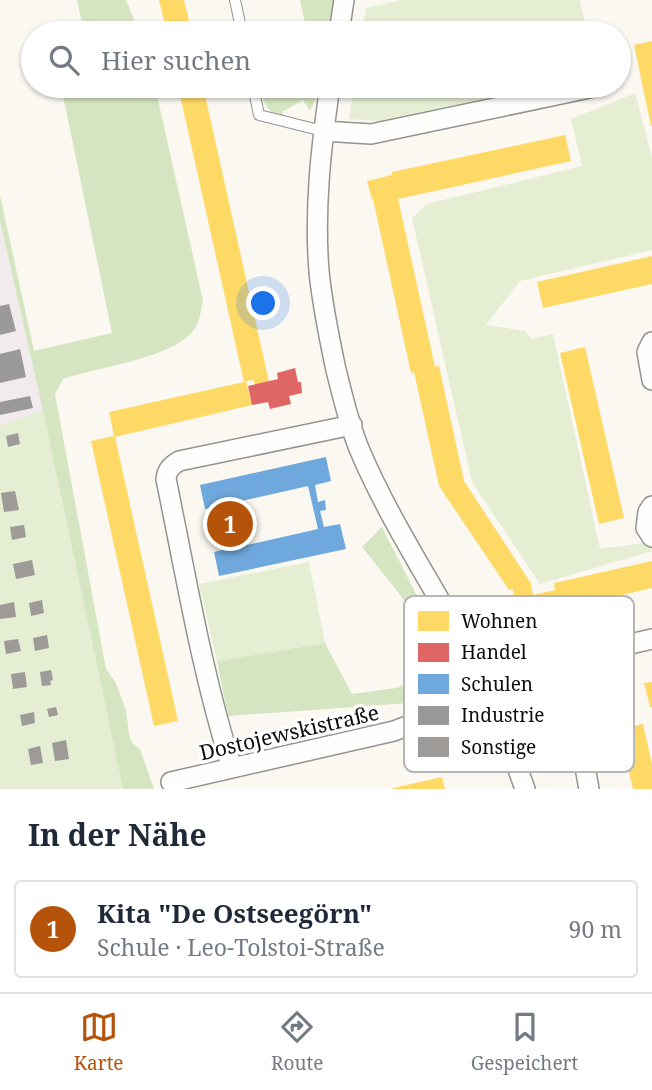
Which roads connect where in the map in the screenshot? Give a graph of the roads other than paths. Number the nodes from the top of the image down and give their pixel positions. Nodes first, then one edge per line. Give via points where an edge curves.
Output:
1 (235, 0) edge
2 (344, 0) edge
3 (239, 21) edge
4 (341, 21) edge
5 (255, 98) edge
6 (328, 98) edge
7 (527, 98) edge
8 (323, 131) junction
9 (652, 342) edge
10 (652, 380) edge
11 (352, 425) junction
12 (652, 506) edge
13 (652, 537) edge
14 (437, 596) edge
15 (652, 639) edge
16 (634, 643) edge
17 (404, 727) edge
18 (232, 768) junction
19 (519, 772) edge
20 (172, 786) edge
21 (525, 789) edge

1 - 3 lane
2 - 4 street
5 - 8 lane via 259,115
6 - 8 street
7 - 8 street via 371,134
8 - 11 street via 319,272 331,347
9 - 10 street via 647,352
11 - 14 street via 384,500
11 - 18 street via 179,461 167,472 208,683
12 - 13 street via 646,528
15 - 16 street, Dostojewskistraße
17 - 18 street, Dostojewskistraße
18 - 20 street, Dostojewskistraße
19 - 21 street

